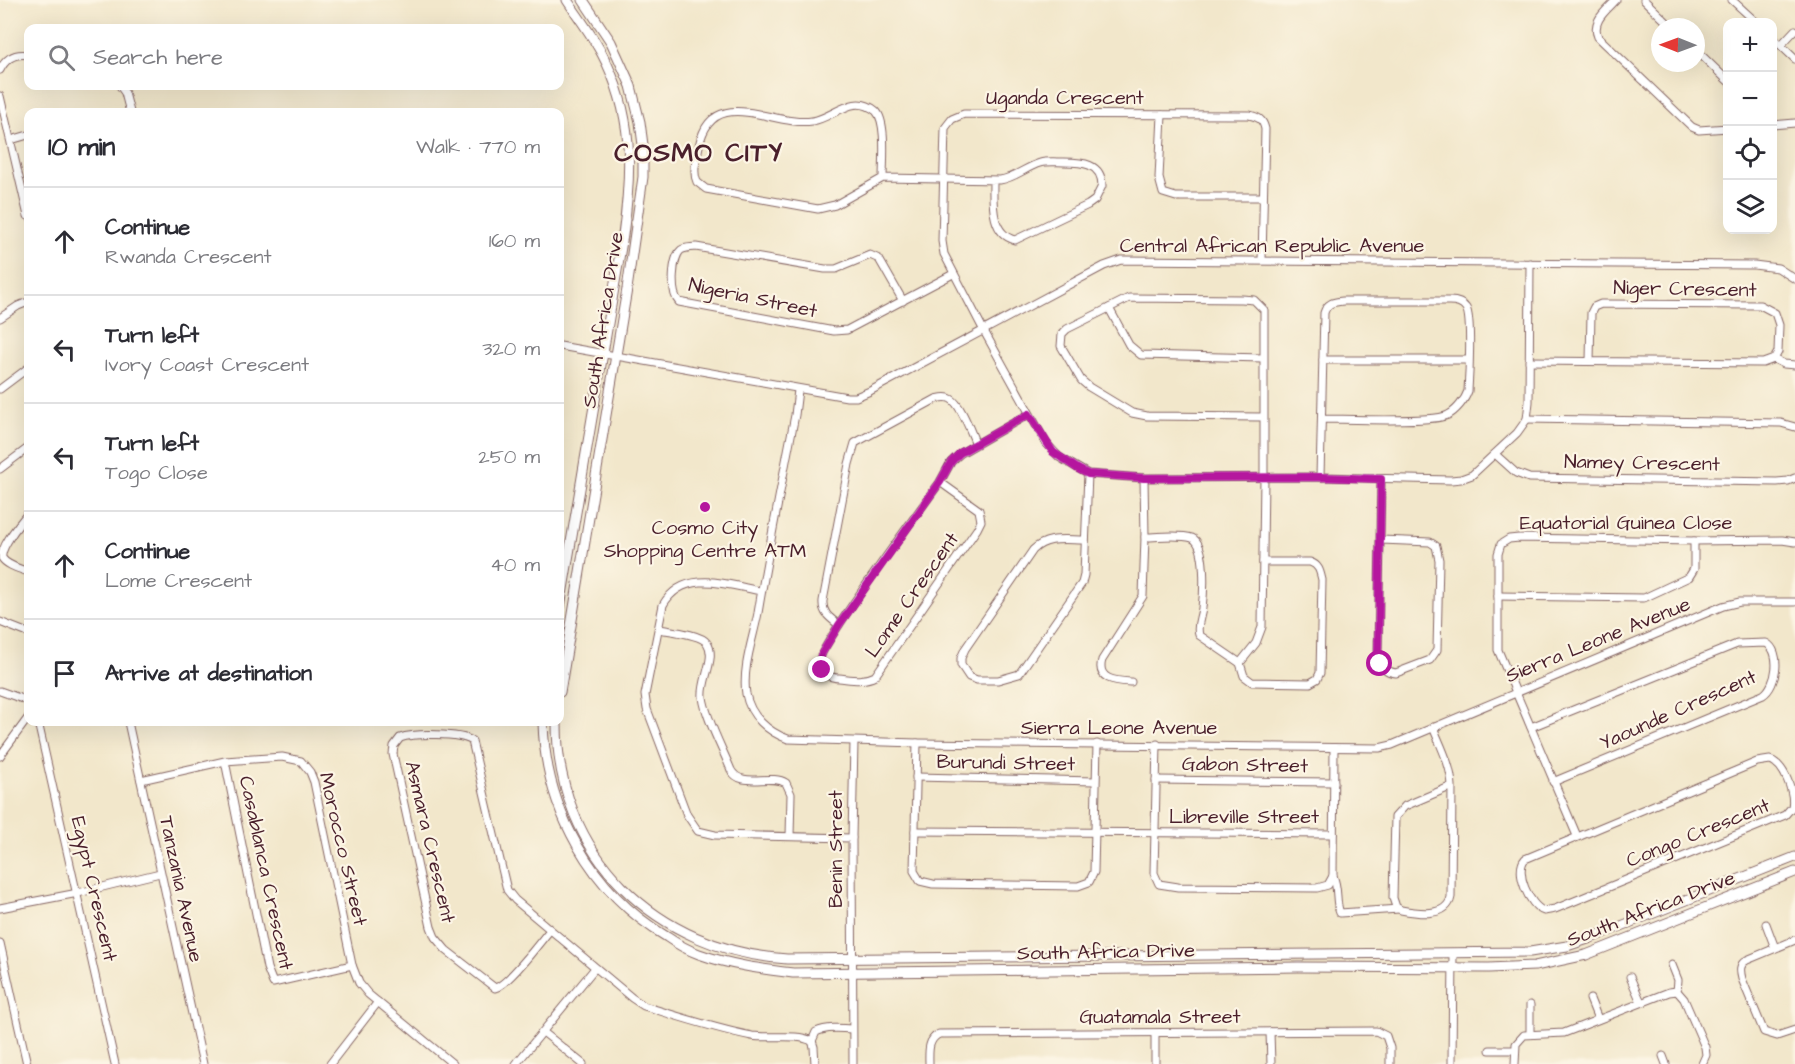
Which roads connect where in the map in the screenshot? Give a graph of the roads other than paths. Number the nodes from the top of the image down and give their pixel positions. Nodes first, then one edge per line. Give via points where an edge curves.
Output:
1 (567, 0) edge
2 (583, 0) edge
3 (1616, 0) edge
4 (1644, 0) edge
5 (1732, 0) edge
6 (1663, 18) edge
7 (1752, 18) edge
8 (1795, 30) edge
9 (1777, 42) edge
10 (1781, 45) junction
11 (24, 54) edge
12 (1705, 59) edge
13 (1795, 59) edge
14 (0, 70) edge
15 (1723, 76) edge
16 (123, 90) edge
17 (0, 96) edge
18 (128, 108) edge
19 (1162, 115) junction
20 (1795, 123) edge
21 (1777, 124) edge
22 (1723, 128) edge
23 (24, 136) edge
24 (11, 140) junction
25 (883, 178) junction
26 (943, 178) junction
27 (993, 180) junction
28 (24, 189) edge
29 (1263, 197) junction
30 (1262, 260) junction
31 (1530, 263) junction
32 (953, 274) junction
33 (1795, 279) edge
34 (903, 300) junction
35 (24, 304) edge
36 (1109, 308) junction
37 (0, 318) edge
38 (984, 331) junction
39 (564, 347) edge
40 (602, 353) junction
41 (616, 355) junction
42 (1263, 358) junction
43 (1774, 359) junction
44 (1323, 360) junction
45 (1468, 360) junction
46 (1529, 361) junction
47 (1590, 361) junction
48 (1795, 364) edge
49 (24, 371) edge
50 (0, 389) edge
51 (798, 390) junction
52 (1029, 414) junction
53 (1263, 417) junction
54 (1323, 419) junction
55 (1527, 419) junction
56 (1795, 427) edge
57 (976, 444) junction
58 (24, 451) edge
59 (1495, 454) junction
60 (2, 465) edge
61 (1088, 474) junction
62 (1264, 477) junction
63 (1320, 477) junction
64 (1144, 478) junction
65 (1795, 478) edge
66 (1381, 479) junction
67 (940, 482) junction
68 (24, 518) edge
69 (1145, 537) junction
70 (1084, 540) junction
71 (1381, 540) junction
72 (1694, 541) junction
73 (1795, 542) edge
74 (1263, 562) junction
75 (24, 570) edge
76 (564, 582) edge
77 (761, 591) junction
78 (1498, 596) junction
79 (1795, 602) edge
80 (0, 622) edge
81 (839, 625) junction
82 (659, 629) junction
83 (24, 631) edge
84 (1240, 663) junction
85 (564, 668) edge
86 (1131, 682) dead end
87 (0, 691) edge
88 (1515, 692) junction
89 (24, 700) edge
90 (24, 723) edge
91 (39, 726) edge
92 (129, 726) edge
93 (543, 726) edge
94 (557, 726) edge
95 (1433, 727) junction
96 (1531, 727) junction
97 (854, 742) junction
98 (917, 743) junction
99 (1097, 744) junction
100 (1157, 744) junction
101 (1334, 748) junction
102 (0, 756) edge
103 (225, 761) junction
104 (916, 777) junction
105 (141, 780) junction
106 (1156, 780) junction
107 (1095, 781) junction
108 (1334, 782) junction
109 (1553, 782) junction
110 (1452, 786) junction
111 (915, 831) junction
112 (1094, 832) junction
113 (1154, 834) junction
114 (1333, 834) junction
115 (790, 836) junction
116 (1577, 836) junction
117 (852, 838) junction
118 (1795, 857) edge
119 (1795, 872) edge
120 (160, 873) junction
121 (1334, 876) junction
122 (78, 893) junction
123 (0, 908) edge
124 (1399, 909) junction
125 (1766, 924) dead end
126 (550, 930) junction
127 (1795, 940) edge
128 (0, 943) edge
129 (1775, 948) junction
130 (1453, 953) junction
131 (1, 955) edge
132 (852, 957) junction
133 (352, 964) junction
134 (1672, 965) dead end
135 (596, 968) junction
136 (1452, 968) junction
137 (852, 972) junction
138 (1630, 977) dead end
139 (1677, 992) junction
140 (1590, 999) dead end
141 (378, 1002) junction
142 (1641, 1002) junction
143 (1530, 1005) dead end
144 (1598, 1019) junction
145 (852, 1029) junction
146 (1795, 1030) edge
147 (543, 1032) junction
148 (1270, 1032) junction
149 (1155, 1034) junction
150 (1530, 1034) junction
151 (812, 1041) junction
152 (1490, 1050) dead end
153 (1515, 1050) junction
154 (1662, 1056) dead end
155 (27, 1064) edge
156 (115, 1064) edge
157 (203, 1064) edge
158 (330, 1064) edge
159 (453, 1064) edge
160 (516, 1064) edge
161 (582, 1064) edge
162 (815, 1064) edge
163 (853, 1064) edge
164 (929, 1064) edge
165 (1155, 1064) edge
166 (1271, 1064) edge
167 (1390, 1064) edge
168 (1452, 1064) edge
169 (1515, 1064) edge
170 (1666, 1064) edge
171 (1702, 1064) edge

1 - 40 street, South Africa Drive via 609,69 628,137 628,198
2 - 41 street, South Africa Drive via 611,42 626,74 636,102 643,145 642,195
3 - 22 street via 1597,21 1598,37 1692,127
4 - 6 street
5 - 7 street
8 - 10 street
9 - 10 street
10 - 13 street
11 - 14 street via 12,56
12 - 15 street
16 - 18 street
17 - 24 street
19 - 26 street, Uganda Crescent via 960,115 945,128
19 - 29 street, Uganda Crescent via 1249,115 1261,119 1265,129
19 - 29 street via 1159,178 1163,193 1176,197
20 - 21 street
23 - 24 street
24 - 28 street
25 - 25 street via 835,205 818,209 706,189 697,182 695,172 701,135 720,115 743,112 811,122 848,105 860,104 875,111 882,120
25 - 26 street
26 - 27 street
26 - 32 street, Uganda Crescent via 942,245
27 - 27 street via 1012,177 1042,162 1079,162 1098,171 1102,186 1088,205 1015,240 1005,236 996,221
29 - 30 street, Uganda Crescent
30 - 31 street, Central African Republic Avenue
30 - 38 street, Central African Republic Avenue via 1113,262
31 - 33 street, Central African Republic Avenue via 1760,265 1778,268
31 - 46 street
32 - 34 street, Nigeria Street
32 - 38 street, Uganda Crescent
34 - 34 street, Nigeria Street via 847,330 834,331 683,304 672,290 678,254 696,248 825,269 874,256
35 - 37 street
36 - 42 street via 1129,345 1140,355
36 - 42 street via 1141,297 1254,300 1264,310
36 - 53 street via 1062,333 1061,346 1089,387 1139,415
38 - 51 street, Central African Republic Avenue via 856,397
38 - 52 street, Uganda Crescent
39 - 40 street, Central African Republic Avenue
40 - 41 street, Central African Republic Avenue
40 - 76 street, South Africa Drive
41 - 51 street, Central African Republic Avenue
41 - 85 street, South Africa Drive
42 - 53 street
43 - 47 street via 1763,363
43 - 47 street, Niger Crescent via 1779,347 1778,321 1766,306 1605,303 1594,307 1591,313
43 - 48 street
44 - 45 street
44 - 45 street via 1324,313 1331,303 1343,301 1460,302 1468,310
44 - 54 street
45 - 54 street via 1466,395 1444,417
46 - 47 street
46 - 55 street
49 - 50 street
51 - 77 street, Sierra Leone Avenue
52 - 57 street
52 - 61 street, Uganda Crescent via 1053,452
53 - 62 street
54 - 63 street
55 - 56 street via 1781,423
55 - 59 street
57 - 67 street via 951,462
57 - 81 street via 957,404 944,397 855,443 822,608
58 - 60 street
59 - 65 street, Namey Crescent via 1516,473 1529,478 1777,482
59 - 66 street via 1472,475 1461,479
61 - 64 street
61 - 70 street
62 - 63 street
62 - 64 street
62 - 74 street
63 - 66 street
64 - 69 street
66 - 71 street
67 - 81 street
67 - 81 street, Lome Crescent via 975,505 981,521 875,676 834,678 822,670 822,653
68 - 75 street via 1,551 8,564
69 - 84 street via 1190,537 1198,542 1203,562 1199,635
69 - 86 street via 1143,596 1100,667 1108,679
70 - 70 street via 1048,540 1033,550 964,649 961,665 969,677 998,680 1019,674 1082,583
71 - 71 street via 1430,542 1436,546 1439,560 1437,650 1430,660 1396,673 1386,670 1378,656
72 - 73 street, Equatorial Guinea Close
72 - 78 street via 1694,569 1689,577 1644,597
72 - 78 street, Equatorial Guinea Close via 1509,539 1499,550
74 - 84 street via 1260,634
74 - 84 street via 1305,561 1319,568 1320,673 1310,683 1256,683 1244,676
77 - 82 street via 710,582 685,584 667,598
77 - 97 street, Sierra Leone Avenue via 746,674 752,710 767,728 788,739
78 - 88 street, Equatorial Guinea Close via 1497,645
79 - 88 street, Sierra Leone Avenue via 1729,604
80 - 83 street
82 - 115 street via 707,642 710,656 703,696 733,775 786,783 791,794
82 - 115 street via 645,702 693,825 698,831 715,835
87 - 89 street
88 - 95 street, Sierra Leone Avenue
88 - 96 street, Equatorial Guinea Close
90 - 102 street
91 - 122 street, Egypt Crescent
92 - 105 street, Tanzania Avenue
93 - 137 street, South Africa Drive via 551,783 573,840 588,864 633,914 687,949 732,964 793,973
94 - 132 street, South Africa Drive via 566,792 578,824 608,872 648,910 698,939 740,953 787,959
95 - 101 street, Sierra Leone Avenue via 1384,747
95 - 110 street via 1450,769
96 - 109 street, Equatorial Guinea Close
96 - 109 street, Yaounde Crescent via 1737,644 1766,643 1774,651 1774,679 1763,695
97 - 98 street, Sierra Leone Avenue
97 - 117 street, Benin Street
98 - 99 street, Sierra Leone Avenue
98 - 104 street
99 - 100 street, Sierra Leone Avenue
99 - 107 street
100 - 101 street, Sierra Leone Avenue
100 - 106 street
101 - 108 street
103 - 105 street, Morocco Street
103 - 133 street, Morocco Street via 282,757 301,761 310,772
103 - 133 street, Casablanca Crescent via 273,983
104 - 107 street, Burundi Street
104 - 111 street
105 - 120 street, Tanzania Avenue
106 - 108 street, Gabon Street
106 - 113 street
107 - 112 street
108 - 114 street
109 - 116 street, Equatorial Guinea Close
110 - 124 street via 1405,806 1395,817 1392,893
110 - 124 street via 1449,905 1436,912
111 - 112 street, Libreville Street
111 - 112 street via 914,871 925,882 1078,886 1089,882 1094,872
112 - 113 street, Libreville Street
113 - 114 street, Libreville Street
113 - 121 street via 1154,873 1165,886 1317,888 1328,885
114 - 121 street
115 - 117 street
116 - 116 street, Congo Crescent via 1521,863 1530,899 1540,910 1555,909 1779,817 1791,810 1793,797 1779,766 1766,760
117 - 132 street, Benin Street
118 - 130 street, South Africa Drive via 1575,944 1530,952
119 - 136 street, South Africa Drive via 1575,958 1526,966
120 - 122 street
120 - 157 street, Tanzania Avenue
121 - 124 street via 1340,913
122 - 123 street
122 - 156 street, Egypt Crescent
125 - 129 street
126 - 126 street, Asmara Crescent via 507,890 472,741 460,736 400,738 393,754 431,927 440,944 495,988 508,979
126 - 135 street
127 - 129 street
128 - 131 street
129 - 146 street via 1744,961 1740,974 1764,1032 1777,1036
130 - 132 street, South Africa Drive
130 - 136 street
131 - 155 street
132 - 137 street, Benin Street
133 - 141 street, Morocco Street via 363,989
134 - 139 street via 1678,980
135 - 147 street
135 - 151 street via 644,1006 751,1035
136 - 137 street, South Africa Drive
136 - 168 street
137 - 145 street, Benin Street
138 - 142 street
139 - 142 street
139 - 171 street via 1687,1004 1705,1047
140 - 144 street
141 - 158 street
141 - 159 street, Morocco Street
142 - 144 street
143 - 150 street
144 - 150 street via 1564,1033
145 - 151 street via 819,1030
145 - 163 street, Benin Street
147 - 160 street
147 - 161 street
148 - 149 street, Guatamala Street
148 - 166 street
148 - 167 street, Guatamala Street via 1380,1031 1388,1041
149 - 164 street, Guatamala Street via 939,1034 930,1042
149 - 165 street
150 - 153 street via 1520,1037
151 - 162 street
152 - 153 street
153 - 169 street
154 - 170 street

